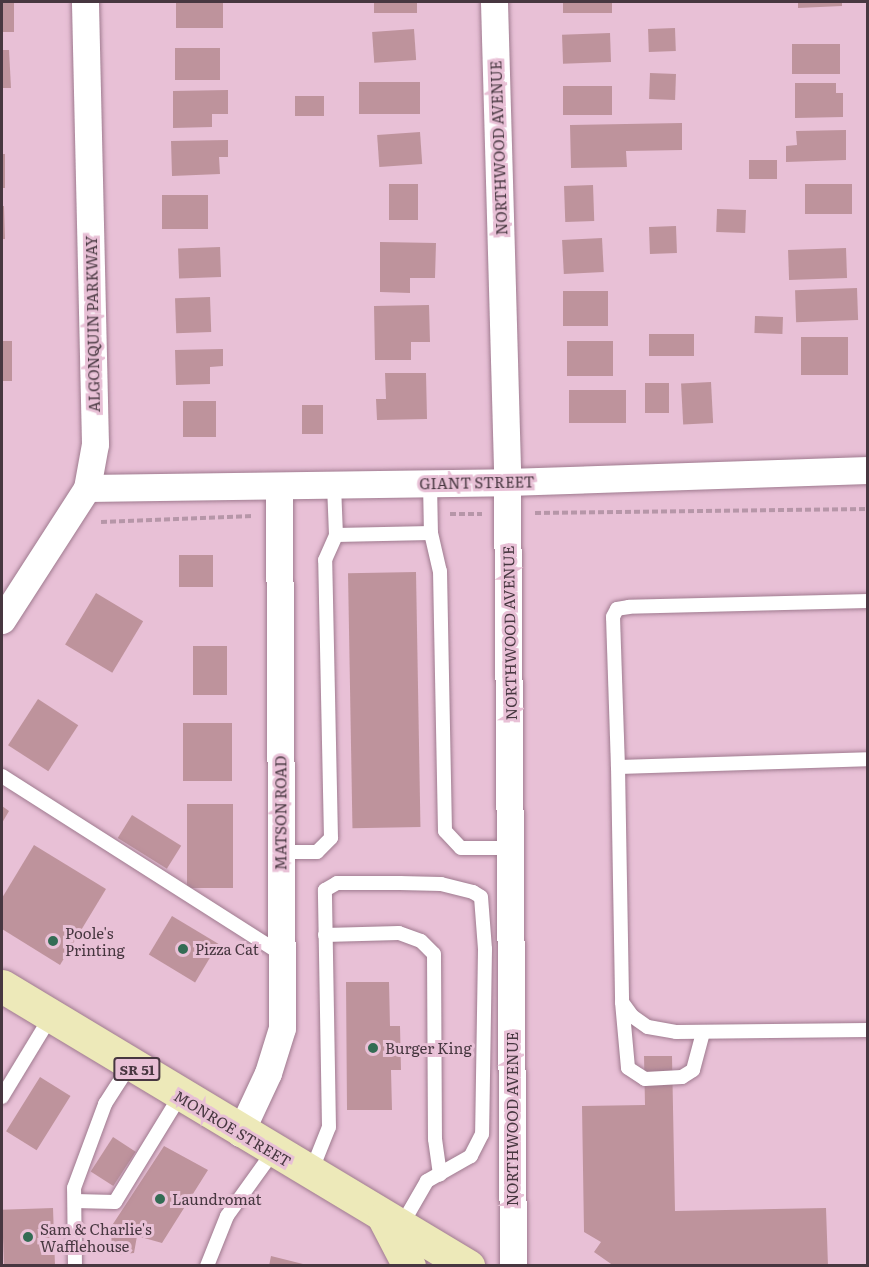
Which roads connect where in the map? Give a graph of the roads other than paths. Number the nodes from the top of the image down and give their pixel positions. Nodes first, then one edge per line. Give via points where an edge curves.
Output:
1 (85, 2) edge
2 (494, 2) edge
3 (867, 470) edge
4 (507, 482) junction
5 (430, 483) junction
6 (334, 485) junction
7 (279, 486) junction
8 (87, 488) junction
9 (431, 533) junction
10 (336, 535) junction
11 (867, 601) edge
12 (2, 620) edge
13 (867, 759) edge
14 (618, 767) junction
15 (2, 776) edge
16 (511, 848) junction
17 (280, 852) junction
18 (325, 935) junction
19 (281, 954) junction
20 (2, 986) edge
21 (622, 1002) junction
22 (51, 1016) junction
23 (867, 1030) edge
24 (703, 1033) junction
25 (130, 1065) junction
26 (180, 1096) junction
27 (2, 1097) edge
28 (240, 1133) junction
29 (273, 1152) junction
30 (310, 1174) junction
31 (440, 1175) junction
32 (75, 1201) junction
33 (392, 1221) junction
34 (75, 1266) edge
35 (207, 1266) edge
36 (409, 1266) edge
37 (468, 1266) edge
38 (513, 1266) edge

1 - 8 street, ALGONQUIN PARKWAY via 95,444
2 - 4 street, NORTHWOOD AVENUE
3 - 4 street, GIANT STREET
4 - 5 street, GIANT STREET
4 - 16 street, NORTHWOOD AVENUE
5 - 6 street, GIANT STREET
5 - 9 lane
6 - 7 street, GIANT STREET
6 - 10 lane
7 - 8 street, GIANT STREET
7 - 17 street, MATSON ROAD
8 - 12 street, ALGONQUIN PARKWAY
9 - 10 lane
9 - 16 lane via 440,571 445,831 461,848
10 - 17 lane via 325,560 331,838 317,852
11 - 14 lane via 617,609 613,616
13 - 14 lane
14 - 21 lane
15 - 19 lane
16 - 38 street, NORTHWOOD AVENUE
17 - 19 street, MATSON ROAD
18 - 30 lane via 329,1128
18 - 31 lane via 399,933 421,942 434,954 435,1139
18 - 31 lane via 326,890 337,883 441,885 481,897 485,949 482,1134 471,1156
19 - 28 street, MATSON ROAD via 282,1028 268,1073
20 - 22 main road, MONROE STREET / SR 51
21 - 24 lane via 648,1027
21 - 24 lane via 628,1068 645,1078 682,1077 693,1070
22 - 25 main road, MONROE STREET / SR 51
22 - 27 lane
23 - 24 lane
25 - 26 main road, MONROE STREET / SR 51
25 - 32 lane via 105,1104 79,1169
26 - 28 main road, MONROE STREET / SR 51
26 - 32 lane via 116,1202
28 - 29 main road, MONROE STREET / SR 51
29 - 30 main road, MONROE STREET / SR 51
29 - 35 lane via 227,1216
30 - 33 main road, MONROE STREET / SR 51
31 - 33 lane via 427,1181
32 - 34 lane
33 - 36 main road
33 - 37 main road, MONROE STREET / SR 51

